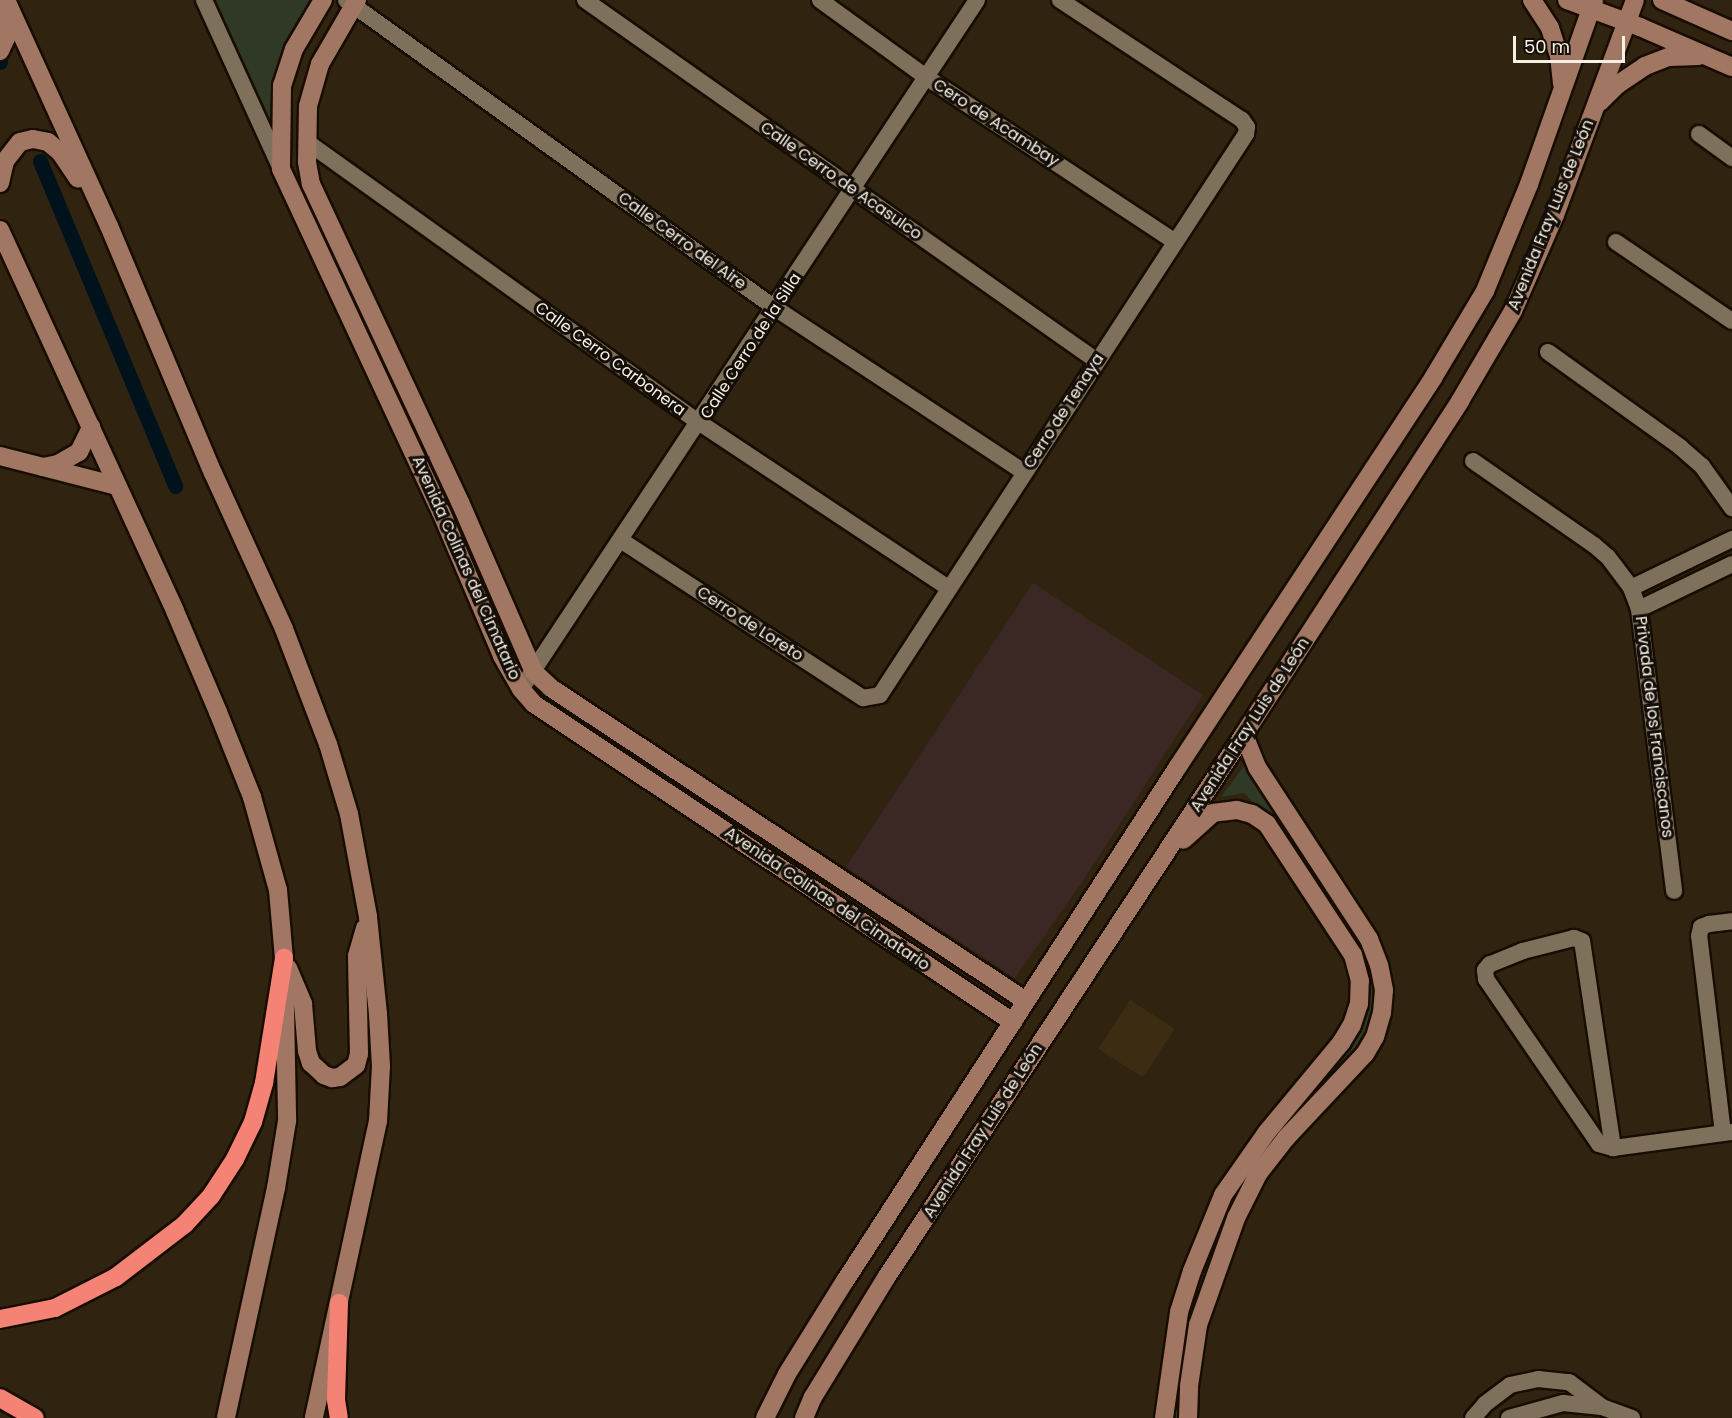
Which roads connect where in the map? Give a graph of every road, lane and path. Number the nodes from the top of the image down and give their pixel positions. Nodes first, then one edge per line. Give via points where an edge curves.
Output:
1 (204, 0) edge
2 (323, 0) edge
3 (585, 0) edge
4 (820, 0) edge
5 (977, 0) edge
6 (1060, 0) edge
7 (1532, 0) edge
8 (1567, 0) edge
9 (1635, 0) edge
10 (1662, 0) edge
11 (1688, 0) edge
12 (8, 2) edge
13 (352, 2) edge
14 (1593, 4) edge
15 (1707, 19) junction
16 (1628, 22) junction
17 (1732, 32) edge
18 (0, 51) edge
19 (1704, 56) junction
20 (1732, 67) edge
21 (926, 76) junction
22 (1563, 86) junction
23 (1596, 105) junction
24 (1699, 134) dead end
25 (307, 142) junction
26 (1732, 158) edge
27 (281, 169) junction
28 (0, 183) edge
29 (853, 190) junction
30 (0, 222) edge
31 (109, 226) junction
32 (0, 230) edge
33 (1175, 242) junction
34 (1616, 242) dead end
35 (776, 308) junction
36 (1732, 321) edge
37 (1548, 352) dead end
38 (1097, 361) junction
39 (699, 423) junction
40 (91, 427) junction
41 (0, 456) edge
42 (1473, 461) dead end
43 (41, 467) junction
44 (1024, 472) junction
45 (117, 486) junction
46 (460, 502) junction
47 (1732, 508) edge
48 (441, 512) junction
49 (1732, 539) edge
50 (622, 541) junction
51 (1732, 564) edge
52 (948, 588) junction
53 (1631, 588) junction
54 (1639, 609) junction
55 (534, 672) junction
56 (521, 689) junction
57 (880, 695) joint
58 (1244, 734) junction
59 (1164, 857) junction
60 (1674, 891) dead end
61 (368, 917) junction
62 (1732, 921) edge
63 (284, 958) junction
64 (1026, 1001) junction
65 (1013, 1022) junction
66 (946, 1128) junction
67 (1727, 1133) edge
68 (972, 1147) junction
69 (1614, 1148) junction
70 (339, 1303) junction
71 (0, 1319) edge
72 (0, 1398) edge
73 (1602, 1407) junction
74 (34, 1418) edge
75 (226, 1418) edge
76 (314, 1418) edge
77 (339, 1418) edge
78 (765, 1418) edge
79 (804, 1418) edge
80 (1164, 1418) edge
81 (1188, 1418) edge
82 (1473, 1418) edge
83 (1509, 1418) edge
84 (1632, 1418) edge

1 - 27 street
2 - 27 main road, Avenida Colinas del Cimatario via 294,49 282,85
3 - 29 street, Calle Cerro de Acasulco
4 - 21 street, Cero de Acambay
5 - 21 street, Calle Cerro de la Silla
6 - 33 street, Cerro de Tenaya via 1247,127
7 - 22 main road via 1550,28
8 - 14 main road
9 - 16 main road, Avenida Fray Luis de León
10 - 15 main road
11 - 15 main road
12 - 18 main road via 6,38
12 - 31 main road
13 - 25 main road, Avenida Colinas del Cimatario via 320,64 309,106
13 - 35 street, Calle Cerro del Aire
14 - 16 main road
14 - 22 main road, Avenida Fray Luis de León
15 - 17 main road
16 - 19 main road
16 - 23 main road, Avenida Fray Luis de León
19 - 20 main road
19 - 23 main road via 1669,57 1645,66
21 - 29 street, Calle Cerro de la Silla
21 - 33 street, Cero de Acambay
22 - 64 main road, Avenida Fray Luis de León via 1529,184 1474,310
23 - 58 main road, Avenida Fray Luis de León via 1513,311 1460,401
24 - 26 street
25 - 39 street, Calle Cerro Carbonera
25 - 46 main road, Avenida Colinas del Cimatario via 311,184
27 - 48 main road, Avenida Colinas del Cimatario
28 - 31 main road via 4,161 20,142 48,142 60,152
29 - 35 street, Calle Cerro de la Silla
29 - 38 street, Calle Cerro de Acasulco
30 - 32 main road
31 - 61 main road via 284,629 328,744 349,814
32 - 40 main road
33 - 38 street, Cerro de Tenaya
34 - 36 street
35 - 39 street, Calle Cerro de la Silla
35 - 44 street, Calle Cerro del Aire
37 - 47 street via 1680,447 1702,466
38 - 44 street, Cerro de Tenaya
39 - 50 street, Calle Cerro de la Silla
39 - 52 street, Calle Cerro Carbonera
40 - 43 main road via 79,452 58,464
40 - 45 main road
41 - 43 main road
42 - 53 street, Privada de los Franciscanos via 1594,545
43 - 45 main road
44 - 52 street, Cerro de Tenaya
45 - 63 main road via 252,796 278,890
46 - 48 main road
46 - 55 main road, Avenida Colinas del Cimatario
48 - 56 main road, Avenida Colinas del Cimatario via 502,656
49 - 53 street
50 - 55 street, Calle Cerro de la Silla
50 - 57 street, Cerro de Loreto via 863,698
51 - 54 street
52 - 57 street, Cerro de Tenaya
53 - 54 street, Privada de los Franciscanos
54 - 60 street, Privada de los Franciscanos
55 - 56 street, Calle Cerro de la Silla
55 - 64 main road, Avenida Colinas del Cimatario via 551,688
56 - 65 main road, Avenida Colinas del Cimatario via 534,705
58 - 59 main road, Avenida Fray Luis de León
58 - 81 main road via 1257,767 1369,939 1382,982 1382,1013 1365,1054 1272,1156 1258,1174 1236,1218 1198,1325
59 - 68 main road, Avenida Fray Luis de León
59 - 80 main road via 1213,813 1237,810 1252,814 1267,824 1353,954 1360,981 1359,1004 1341,1042 1266,1132 1223,1195 1179,1312
61 - 63 main road via 357,956 359,1054 356,1065 340,1077 324,1075 311,1062 303,1004
61 - 70 main road via 381,1066 378,1121
62 - 67 street via 1701,927 1699,936
63 - 71 highway via 264,1083 253,1122 235,1160 211,1196 185,1224 116,1278 55,1308
63 - 75 main road via 287,1121
64 - 65 main road, Avenida Fray Luis de León
65 - 66 main road, Avenida Fray Luis de León
66 - 68 main road
66 - 78 main road, Avenida Fray Luis de León via 787,1374
67 - 69 street
68 - 79 main road, Avenida Fray Luis de León via 886,1278
69 - 69 street via 1582,941 1574,938 1490,964 1485,970 1486,979 1599,1144
70 - 76 main road
70 - 77 highway
72 - 74 highway
73 - 82 street via 1569,1382 1538,1379 1510,1385
73 - 83 street via 1563,1404
73 - 84 street

